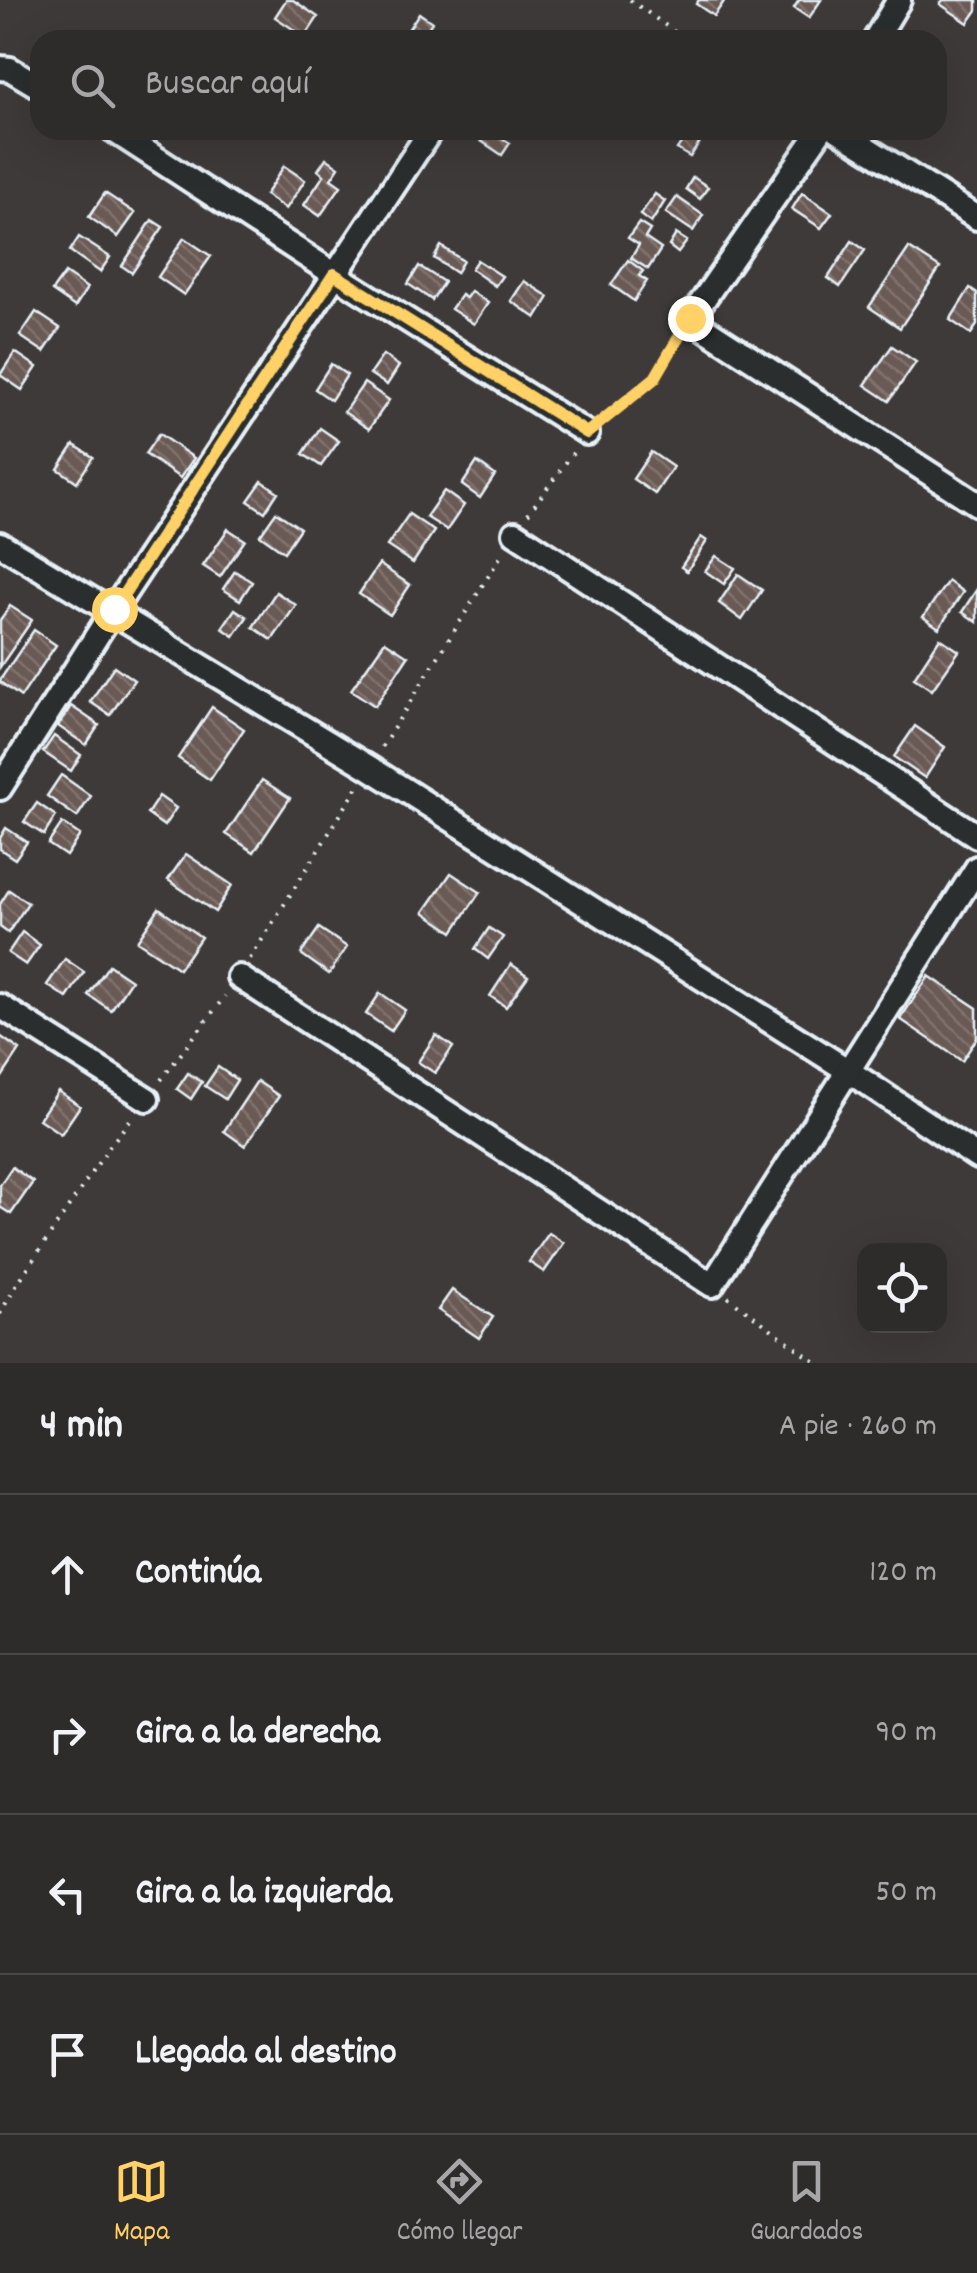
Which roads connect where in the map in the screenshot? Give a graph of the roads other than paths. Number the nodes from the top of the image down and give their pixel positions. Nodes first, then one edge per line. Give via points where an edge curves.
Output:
1 (899, 0) edge
2 (881, 30) edge
3 (0, 68) edge
4 (30, 81) edge
5 (128, 140) edge
6 (423, 140) edge
7 (814, 140) edge
8 (854, 140) edge
9 (977, 218) edge
10 (334, 274) junction
11 (587, 433) road end
12 (977, 504) edge
13 (515, 532) road end
14 (0, 544) edge
15 (112, 613) junction
16 (0, 788) edge
17 (977, 836) edge
18 (977, 868) edge
19 (238, 977) road end
20 (0, 1006) edge
21 (847, 1070) junction
22 (147, 1099) road end
23 (977, 1158) edge

1 - 2 street
3 - 4 street
5 - 10 street
6 - 10 street
7 - 12 street via 690,318
8 - 9 street
10 - 11 street
10 - 15 street
13 - 17 street
14 - 15 street
15 - 16 street
15 - 21 street
18 - 21 street
19 - 21 street via 712,1285
20 - 22 street
21 - 23 street

